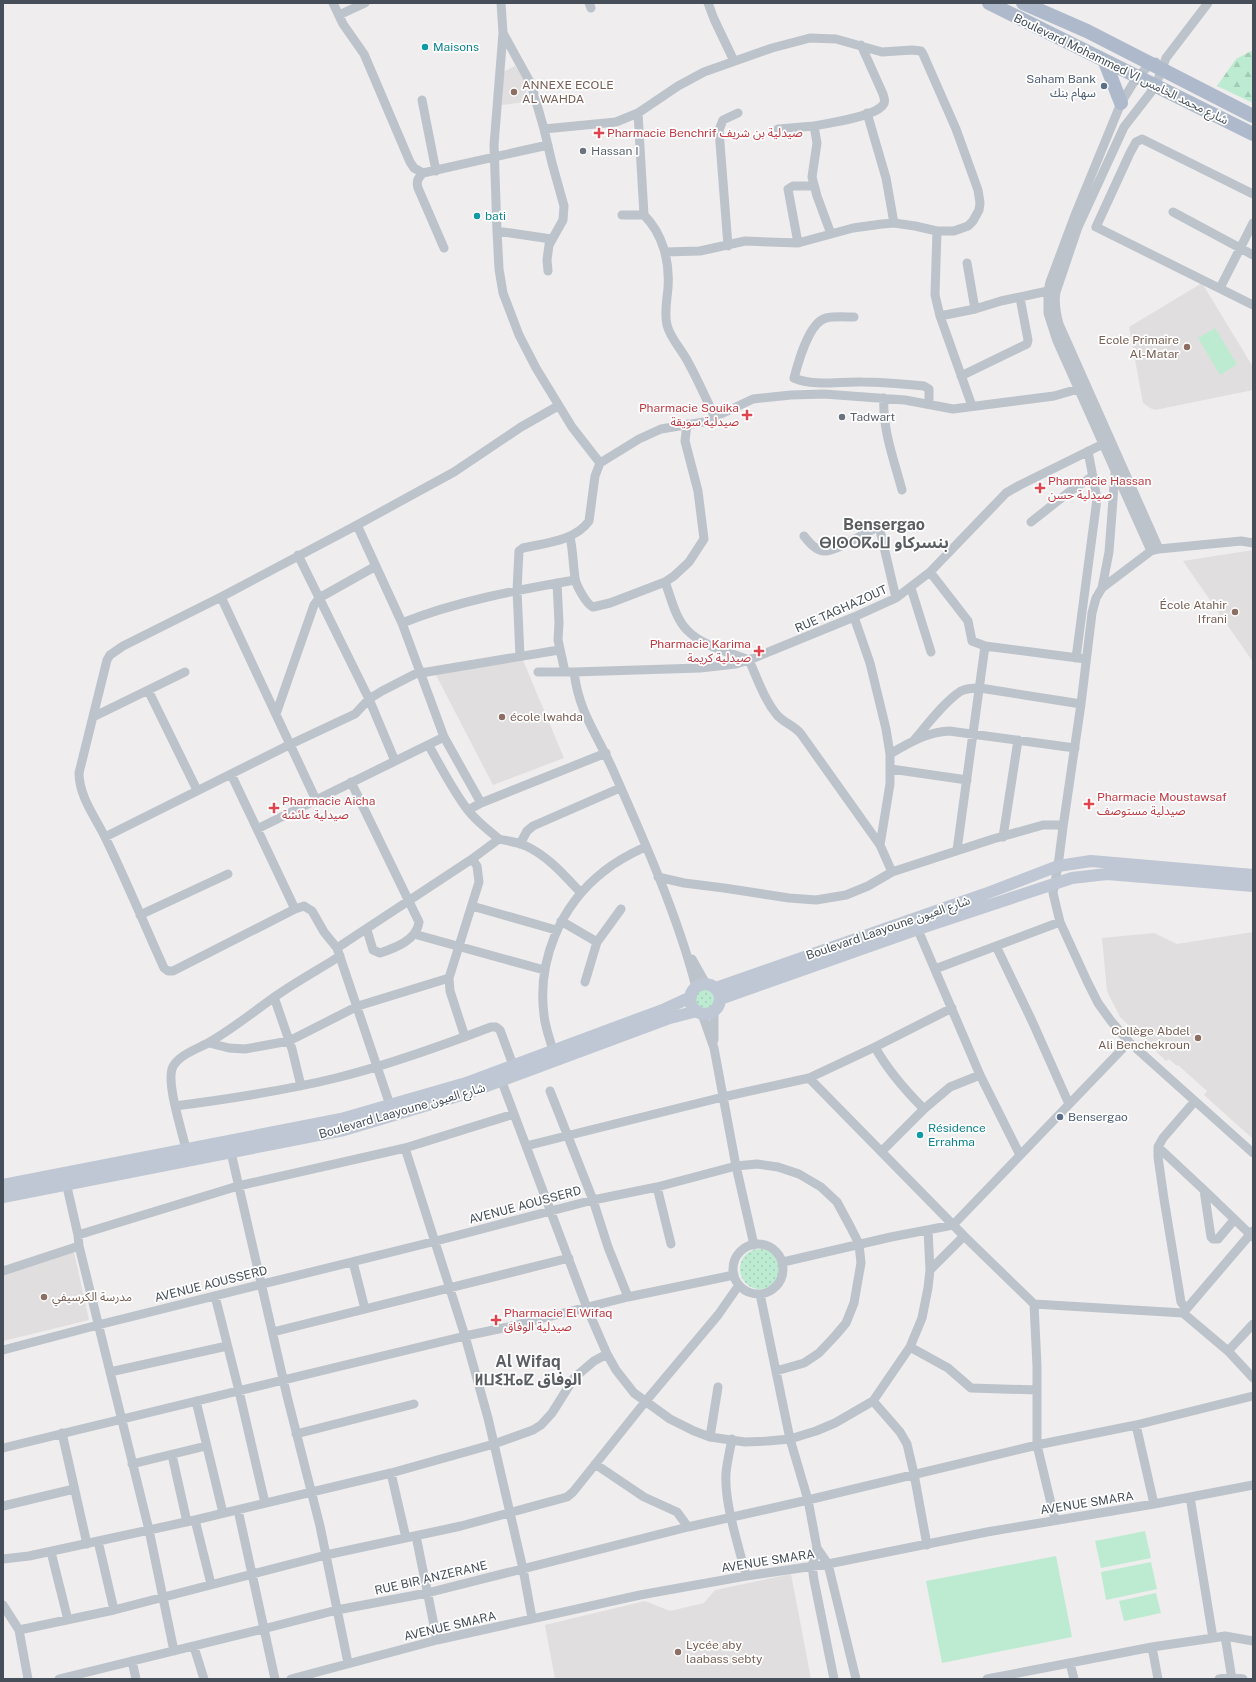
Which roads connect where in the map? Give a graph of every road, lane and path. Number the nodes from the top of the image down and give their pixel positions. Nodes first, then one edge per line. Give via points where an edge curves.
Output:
1 (333, 3) edge
2 (501, 3) edge
3 (708, 3) edge
4 (989, 3) edge
5 (1023, 3) edge
6 (1208, 3) edge
7 (363, 4) edge
8 (339, 15) junction
9 (503, 33) junction
10 (861, 45) junction
11 (734, 61) junction
12 (1105, 62) junction
13 (1160, 64) junction
14 (1137, 77) junction
15 (1155, 87) junction
16 (422, 100) dead end
17 (1121, 103) junction
18 (638, 113) junction
19 (738, 113) dead end
20 (867, 113) junction
21 (1253, 116) edge
22 (814, 126) junction
23 (544, 129) junction
24 (778, 129) dead end
25 (1253, 134) edge
26 (548, 145) junction
27 (495, 157) junction
28 (436, 171) junction
29 (423, 173) junction
30 (814, 186) junction
31 (1253, 194) edge
32 (1173, 212) dead end
33 (622, 215) dead end
34 (644, 215) junction
35 (1081, 221) junction
36 (894, 223) junction
37 (1253, 223) edge
38 (1096, 227) junction
39 (937, 231) junction
40 (497, 232) junction
41 (831, 234) junction
42 (552, 239) junction
43 (798, 243) junction
44 (728, 246) junction
45 (444, 248) dead end
46 (1241, 248) junction
47 (665, 252) junction
48 (1253, 255) edge
49 (967, 263) dead end
50 (548, 271) dead end
51 (1220, 288) junction
52 (1048, 291) junction
53 (1020, 298) junction
54 (1253, 305) edge
55 (975, 309) junction
56 (940, 316) junction
57 (854, 317) dead end
58 (961, 376) junction
59 (794, 378) junction
60 (1078, 389) junction
61 (791, 394) junction
62 (884, 398) junction
63 (929, 404) junction
64 (558, 406) junction
65 (972, 406) junction
66 (715, 417) junction
67 (686, 424) junction
68 (1103, 444) junction
69 (1088, 451) junction
70 (600, 462) junction
71 (1115, 472) junction
72 (1093, 476) junction
73 (902, 490) dead end
74 (1032, 522) dead end
75 (357, 525) junction
76 (804, 536) dead end
77 (570, 537) junction
78 (1253, 543) edge
79 (1155, 550) junction
80 (298, 555) junction
81 (376, 566) junction
82 (930, 572) junction
83 (575, 580) junction
84 (665, 582) junction
85 (557, 583) junction
86 (910, 588) junction
87 (1102, 588) junction
88 (517, 590) junction
89 (221, 597) junction
90 (319, 598) junction
91 (896, 598) junction
92 (854, 617) junction
93 (402, 623) junction
94 (985, 646) junction
95 (559, 650) junction
96 (931, 652) dead end
97 (520, 656) junction
98 (1076, 658) junction
99 (1086, 659) junction
100 (748, 660) junction
101 (185, 672) dead end
102 (421, 672) junction
103 (538, 672) dead end
104 (570, 672) junction
105 (980, 688) junction
106 (148, 690) junction
107 (369, 700) junction
108 (1082, 704) junction
109 (276, 714) junction
110 (93, 717) junction
111 (973, 734) junction
112 (444, 737) junction
113 (915, 739) junction
114 (1018, 740) junction
115 (291, 744) junction
116 (429, 746) junction
117 (1075, 748) junction
118 (606, 753) junction
119 (890, 754) junction
120 (395, 761) junction
121 (891, 769) junction
122 (231, 774) junction
123 (967, 780) junction
124 (351, 782) junction
125 (620, 788) junction
126 (197, 790) junction
127 (316, 800) junction
128 (481, 803) junction
129 (468, 810) junction
130 (1063, 827) junction
131 (258, 829) junction
132 (105, 837) junction
133 (1002, 837) junction
134 (499, 839) junction
135 (520, 844) junction
136 (880, 845) junction
137 (645, 846) junction
138 (958, 850) junction
139 (472, 859) junction
140 (1058, 866) junction
141 (892, 872) junction
142 (228, 874) dead end
143 (1253, 875) edge
144 (658, 877) junction
145 (1055, 884) junction
146 (1253, 886) edge
147 (581, 893) junction
148 (409, 900) junction
149 (472, 906) junction
150 (295, 909) junction
151 (621, 909) dead end
152 (140, 915) junction
153 (560, 921) junction
154 (1060, 922) junction
155 (915, 924) junction
156 (367, 930) junction
157 (556, 930) junction
158 (414, 934) junction
159 (597, 942) junction
160 (459, 946) junction
161 (996, 946) junction
162 (339, 952) junction
163 (935, 969) junction
164 (544, 970) junction
165 (449, 978) junction
166 (585, 982) dead end
167 (706, 991) junction
168 (274, 997) junction
169 (358, 1006) junction
170 (952, 1008) junction
171 (714, 1011) junction
172 (699, 1012) junction
173 (465, 1037) junction
174 (289, 1041) junction
175 (209, 1042) junction
176 (1129, 1042) junction
177 (875, 1047) junction
178 (714, 1048) junction
179 (553, 1051) junction
180 (513, 1065) junction
181 (378, 1066) junction
182 (980, 1075) junction
183 (809, 1078) junction
184 (502, 1082) junction
185 (301, 1086) junction
186 (550, 1091) dead end
187 (723, 1097) junction
188 (1195, 1102) junction
189 (1069, 1104) junction
190 (175, 1106) junction
191 (924, 1109) junction
192 (392, 1111) junction
193 (514, 1114) junction
194 (567, 1135) junction
195 (526, 1146) junction
196 (230, 1147) junction
197 (1158, 1147) junction
198 (405, 1148) junction
199 (186, 1150) junction
200 (882, 1151) junction
201 (1253, 1153) edge
202 (1020, 1155) junction
203 (736, 1166) junction
204 (65, 1179) junction
205 (3, 1185) edge
206 (238, 1186) junction
207 (657, 1186) junction
208 (1204, 1190) junction
209 (3, 1197) edge
210 (593, 1200) junction
211 (550, 1211) junction
212 (1234, 1220) junction
213 (953, 1225) junction
214 (928, 1230) junction
215 (1252, 1234) edge
216 (78, 1235) junction
217 (964, 1236) junction
218 (436, 1241) junction
219 (671, 1244) dead end
220 (859, 1244) junction
221 (754, 1245) junction
222 (79, 1246) junction
223 (568, 1258) junction
224 (354, 1262) junction
225 (783, 1262) junction
226 (930, 1270) junction
227 (3, 1271) edge
228 (734, 1275) junction
229 (262, 1284) junction
230 (739, 1285) junction
231 (450, 1288) junction
232 (760, 1294) junction
233 (215, 1296) junction
234 (628, 1298) junction
235 (1034, 1304) junction
236 (587, 1308) junction
237 (365, 1309) junction
238 (1184, 1311) junction
239 (98, 1324) junction
240 (1251, 1327) edge
241 (273, 1332) junction
242 (465, 1336) junction
243 (227, 1346) junction
244 (910, 1347) junction
245 (3, 1350) edge
246 (1228, 1351) junction
247 (607, 1354) junction
248 (776, 1371) junction
249 (110, 1372) junction
250 (1253, 1378) edge
251 (284, 1381) junction
252 (718, 1387) dead end
253 (1037, 1390) junction
254 (240, 1391) junction
255 (1253, 1396) edge
256 (873, 1400) junction
257 (196, 1401) junction
258 (645, 1402) junction
259 (414, 1404) dead end
260 (121, 1418) junction
261 (1136, 1425) junction
262 (62, 1433) junction
263 (296, 1434) junction
264 (710, 1437) junction
265 (732, 1439) junction
266 (790, 1439) junction
267 (494, 1444) junction
268 (1037, 1445) junction
269 (206, 1446) junction
270 (3, 1448) edge
271 (172, 1455) junction
272 (132, 1464) junction
273 (595, 1464) junction
274 (392, 1473) junction
275 (914, 1474) junction
276 (1253, 1485) edge
277 (74, 1489) junction
278 (312, 1491) junction
279 (1190, 1497) junction
280 (808, 1500) junction
281 (265, 1503) junction
282 (1154, 1504) junction
283 (3, 1506) edge
284 (238, 1510) junction
285 (223, 1513) junction
286 (510, 1514) junction
287 (732, 1517) junction
288 (1055, 1520) junction
289 (191, 1521) junction
290 (688, 1527) junction
291 (149, 1530) junction
292 (416, 1536) junction
293 (406, 1538) junction
294 (98, 1541) junction
295 (87, 1544) junction
296 (927, 1545) junction
297 (817, 1548) junction
298 (51, 1552) junction
299 (326, 1555) junction
300 (3, 1559) edge
301 (828, 1564) junction
302 (812, 1566) junction
303 (523, 1569) junction
304 (251, 1575) junction
305 (746, 1576) junction
306 (211, 1584) junction
307 (427, 1593) junction
308 (163, 1597) junction
309 (3, 1605) edge
310 (114, 1610) junction
311 (337, 1610) junction
312 (532, 1618) junction
313 (68, 1620) junction
314 (263, 1629) junction
315 (19, 1630) junction
316 (1225, 1636) junction
317 (1213, 1638) junction
318 (437, 1640) junction
319 (1253, 1641) edge
320 (194, 1647) junction
321 (1152, 1647) junction
322 (174, 1651) junction
323 (132, 1661) junction
324 (348, 1663) junction
325 (1070, 1663) junction
326 (1231, 1678) edge
327 (28, 1679) edge
328 (59, 1679) edge
329 (136, 1679) edge
330 (204, 1679) edge
331 (275, 1679) edge
332 (291, 1679) edge
333 (834, 1679) edge
334 (856, 1679) edge
335 (991, 1679) edge
336 (1074, 1679) edge
337 (1158, 1679) edge
338 (1219, 1679) edge
339 (1243, 1679) edge

1 - 8 street
2 - 9 street
3 - 11 street
4 - 12 main road, Boulevard Mohammed VI شارع محمد الخامس
5 - 13 main road, Boulevard Mohammed VI شارع محمد الخامس
6 - 13 street
7 - 8 street
8 - 29 street via 364,54 410,162
9 - 23 street via 531,84
9 - 27 street
10 - 11 street via 836,39 810,38
10 - 20 street via 885,99 879,108
10 - 39 street via 882,52 921,51 954,124 978,190 979,210 968,226 954,231
11 - 18 street via 700,74
12 - 14 main road, Boulevard Mohammed VI شارع محمد الخامس
12 - 17 main road
13 - 14 street
13 - 15 street
13 - 21 main road, Boulevard Mohammed VI شارع محمد الخامس
14 - 15 main road, Boulevard Mohammed VI شارع محمد الخامس
14 - 17 street
15 - 25 main road, Boulevard Mohammed VI شارع محمد الخامس
15 - 35 street via 1124,127
16 - 28 street
17 - 52 street via 1075,215
18 - 23 street via 605,124
18 - 34 street
19 - 44 street via 723,120 719,130
20 - 22 street via 848,120
20 - 36 street via 886,178
22 - 24 street
22 - 30 street via 817,143 813,167
23 - 26 street
26 - 27 street
26 - 42 street via 564,206 563,220
27 - 28 street
27 - 40 street
28 - 29 street
29 - 45 street via 417,182 418,188
30 - 41 street
30 - 43 street via 793,186 788,189
31 - 38 street via 1142,139 1136,142 1130,153
32 - 46 street
33 - 34 street
34 - 47 street via 659,234
35 - 38 street
35 - 79 street via 1056,292 1055,312
36 - 39 street
36 - 41 street via 868,225
37 - 46 street
38 - 51 street
39 - 56 street via 935,295
40 - 42 street
40 - 64 street via 503,293 511,316
41 - 43 street
42 - 50 street via 547,260
43 - 44 street via 745,241
44 - 47 street via 700,252
46 - 48 street
46 - 51 street
47 - 66 street via 669,272 665,316 667,325 670,334 689,362
49 - 55 street
51 - 54 street
52 - 53 street
52 - 60 street via 1051,324
53 - 55 street
53 - 58 street via 1027,344
55 - 56 street
56 - 58 street
57 - 59 street via 826,318 816,324 803,350
58 - 65 street
59 - 61 street
59 - 63 street via 808,382 924,386 928,389
60 - 65 street via 1054,396
60 - 68 street
61 - 62 street
61 - 66 street via 752,399
62 - 63 street
62 - 73 street via 885,425
63 - 65 street via 953,409
64 - 70 street
64 - 75 street via 521,427 454,472
66 - 67 street via 704,422
67 - 70 street via 661,429
67 - 84 street via 685,441 698,491 704,539 689,562
68 - 69 street, RUE TAGHAZOUT
68 - 71 street
69 - 72 street
69 - 82 street, RUE TAGHAZOUT via 1006,493
70 - 77 street via 596,472 589,521
71 - 79 street
71 - 87 street via 1109,552
72 - 74 street
72 - 98 street via 1096,499
75 - 80 street
75 - 81 street
76 - 91 street via 816,548 824,551 837,548 878,526
77 - 83 street
77 - 88 street via 520,549
78 - 79 street via 1242,541
79 - 87 street
80 - 89 street
80 - 90 street
81 - 90 street
81 - 93 street
82 - 86 street, RUE TAGHAZOUT
82 - 94 street via 968,620 972,641
83 - 84 street via 586,602 593,607
83 - 85 street
84 - 100 street via 687,630 710,645
85 - 88 street
85 - 95 street
86 - 91 street, RUE TAGHAZOUT
86 - 96 street
87 - 99 street via 1092,613
88 - 93 street via 438,610
88 - 97 street
89 - 109 street
89 - 110 street via 110,655
90 - 107 street
90 - 109 street via 309,617
91 - 92 street, RUE TAGHAZOUT
92 - 100 street, RUE TAGHAZOUT
92 - 119 street via 870,663
93 - 102 street
94 - 98 street
94 - 105 street
95 - 97 street
95 - 104 street
97 - 102 street
98 - 99 street
99 - 108 street
100 - 104 street, RUE TAGHAZOUT via 700,668
100 - 136 street via 778,716 802,734
101 - 106 street
102 - 107 street
102 - 112 street
103 - 104 street, RUE TAGHAZOUT
104 - 118 street via 587,721
105 - 108 street
105 - 111 street
105 - 113 street via 962,691 929,721
106 - 110 street
106 - 126 street
107 - 115 street via 355,714
107 - 120 street
108 - 117 street
109 - 115 street
110 - 132 street via 79,780 85,799
111 - 113 street via 949,731
111 - 114 street
111 - 123 street
112 - 116 street
112 - 128 street
113 - 119 street
114 - 117 street
114 - 133 street
115 - 122 street
115 - 127 street
116 - 120 street
116 - 129 street
117 - 130 street
118 - 125 street
118 - 128 street
119 - 121 street
120 - 124 street
121 - 123 street
121 - 136 street
122 - 126 street
122 - 131 street
123 - 138 street
124 - 127 street
124 - 148 street
125 - 135 street via 533,826
125 - 137 street
126 - 132 street
127 - 131 street
128 - 129 street
129 - 134 street
130 - 133 street via 1042,825
130 - 140 street
131 - 150 street
132 - 152 street
133 - 138 street
134 - 135 street
134 - 139 street
135 - 147 street via 539,854
136 - 141 street
137 - 144 street
137 - 147 street via 602,872
138 - 141 street
139 - 148 street
139 - 149 street via 477,866 478,882
140 - 143 street, Boulevard Laayoune شارع العيون via 1091,861
140 - 145 street
140 - 155 street, Boulevard Laayoune شارع العيون
141 - 144 street via 854,892 816,900 684,883
142 - 152 street
144 - 167 street
145 - 146 street, Boulevard Laayoune شارع العيون via 1072,878 1107,874
145 - 154 street via 1053,893
145 - 155 street, Boulevard Laayoune شارع العيون
147 - 153 street
148 - 156 street
148 - 158 street via 420,922
149 - 157 street
149 - 160 street
150 - 152 street via 173,971 164,968
150 - 162 street via 304,906 312,911
151 - 159 street
153 - 157 street
153 - 159 street
154 - 161 street
154 - 176 street via 1098,1002
155 - 163 street
155 - 167 street, Boulevard Laayoune شارع العيون
156 - 158 street via 373,950 380,953 409,940
156 - 162 street
157 - 164 street
158 - 160 street
159 - 166 street
160 - 164 street
160 - 165 street
161 - 163 street
161 - 189 street
162 - 168 street
162 - 169 street
163 - 170 street
164 - 179 street via 544,1016
165 - 169 street
165 - 173 street via 450,991
167 - 171 street via 719,1004
167 - 172 street via 692,1005
167 - 179 street, Boulevard Laayoune شارع العيون
168 - 174 street
168 - 175 street
169 - 174 street
169 - 181 street
170 - 177 street
170 - 182 street
171 - 172 street, Boulevard Laayoune شارع العيون via 706,1014
171 - 178 street
172 - 178 street
172 - 184 street, Boulevard Laayoune شارع العيون via 670,1018
173 - 180 street via 496,1026 500,1030
173 - 181 street
174 - 175 street via 245,1049
174 - 185 street
175 - 190 street via 189,1053 173,1067 171,1072
176 - 188 street
176 - 189 street
177 - 183 street
177 - 191 street via 897,1081
178 - 187 street
179 - 180 street, Boulevard Laayoune شارع العيون
180 - 192 street, Boulevard Laayoune شارع العيون
181 - 185 street
181 - 192 street
182 - 191 street via 950,1087
182 - 202 street
183 - 187 street
183 - 200 street
184 - 192 street, Boulevard Laayoune شارع العيون via 452,1099
184 - 193 street
185 - 190 street
186 - 194 street
187 - 194 street
187 - 203 street
188 - 197 street
188 - 201 street
189 - 202 street
190 - 199 street
191 - 200 street
192 - 196 street, Boulevard Laayoune شارع العيون via 321,1124
193 - 195 street
193 - 198 street
194 - 195 street
194 - 210 street
195 - 211 street
196 - 199 street, Boulevard Laayoune شارع العيون
196 - 204 street, Boulevard Laayoune شارع العيون
196 - 206 street
197 - 208 street
197 - 238 street via 1164,1199
198 - 206 street
198 - 218 street
199 - 204 street, Boulevard Laayoune شارع العيون
200 - 213 street
202 - 213 street
203 - 207 street, AVENUE AOUSSERD
203 - 220 street, AVENUE AOUSSERD via 757,1164 778,1167 799,1174 821,1187 837,1202
203 - 221 street
204 - 205 street, Boulevard Laayoune شارع العيون
204 - 209 street, Boulevard Laayoune شارع العيون
204 - 216 street
206 - 216 street
206 - 229 street
207 - 210 street, AVENUE AOUSSERD
207 - 219 street
208 - 212 street
208 - 212 street via 1212,1239 1218,1239
210 - 211 street, AVENUE AOUSSERD
210 - 234 street
211 - 218 street, AVENUE AOUSSERD
211 - 223 street
212 - 215 street
213 - 214 street
213 - 217 street
214 - 220 street
214 - 226 street
215 - 238 street
216 - 222 street
217 - 226 street
217 - 235 street
218 - 224 street, AVENUE AOUSSERD
218 - 231 street
220 - 225 street
220 - 248 street, AVENUE AOUSSERD via 861,1263 858,1286 846,1323 819,1353 804,1363
221 - 225 street via 768,1246
221 - 228 street via 740,1252 733,1267
222 - 227 street
222 - 239 street
223 - 231 street
223 - 236 street
224 - 229 street, AVENUE AOUSSERD
224 - 237 street
225 - 232 street via 781,1280 772,1290
226 - 244 street via 922,1318
228 - 230 street
228 - 234 street
229 - 233 street, AVENUE AOUSSERD
229 - 241 street
230 - 232 street via 748,1292
230 - 258 street via 718,1315
231 - 237 street
231 - 242 street
232 - 248 street
233 - 239 street, AVENUE AOUSSERD
233 - 243 street
234 - 236 street
235 - 238 street
235 - 253 street
236 - 242 street
236 - 247 street
237 - 241 street
238 - 246 street
239 - 245 street, AVENUE AOUSSERD
239 - 249 street
240 - 246 street
241 - 251 street
242 - 251 street
242 - 267 street
243 - 249 street
243 - 254 street
244 - 253 street via 948,1368 971,1388
244 - 256 street
246 - 250 street
247 - 258 street via 626,1384
247 - 267 street via 594,1360 574,1378 542,1425
248 - 266 street
249 - 260 street
251 - 254 street
251 - 263 street
252 - 264 street
253 - 268 street
254 - 257 street
254 - 281 street
255 - 261 street, RUE BIR ANZERANE
256 - 266 street via 835,1423
256 - 275 street via 904,1438
257 - 260 street
257 - 269 street
258 - 264 street via 676,1422
258 - 273 street
259 - 263 street
260 - 262 street
260 - 272 street
261 - 268 street, RUE BIR ANZERANE
261 - 282 street
262 - 270 street
262 - 277 street
263 - 278 street
264 - 265 street
265 - 266 street via 745,1442
265 - 287 street via 726,1472
266 - 280 street
267 - 274 street
267 - 286 street
268 - 275 street, RUE BIR ANZERANE
268 - 288 street
269 - 271 street
269 - 285 street
271 - 272 street
271 - 289 street
272 - 291 street
273 - 286 street via 567,1497
273 - 290 street via 644,1497 677,1512
274 - 278 street
274 - 293 street
275 - 280 street, RUE BIR ANZERANE
275 - 296 street
276 - 279 street, AVENUE SMARA
277 - 283 street
277 - 295 street
278 - 281 street
278 - 299 street
279 - 282 street, AVENUE SMARA
279 - 317 street
280 - 287 street, RUE BIR ANZERANE
280 - 297 street
281 - 284 street
282 - 288 street, AVENUE SMARA
284 - 285 street
284 - 304 street
285 - 289 street
286 - 292 street
286 - 303 street
287 - 290 street, RUE BIR ANZERANE
287 - 305 street
288 - 296 street, AVENUE SMARA
289 - 291 street
289 - 306 street
290 - 303 street, RUE BIR ANZERANE
291 - 294 street
291 - 308 street
292 - 293 street
292 - 307 street
293 - 299 street
294 - 295 street
294 - 310 street
295 - 298 street
296 - 301 street, AVENUE SMARA
297 - 301 street
297 - 302 street
298 - 300 street
298 - 313 street
299 - 304 street
299 - 311 street
301 - 302 street, AVENUE SMARA
301 - 334 street
302 - 305 street, AVENUE SMARA
302 - 333 street
303 - 307 street, RUE BIR ANZERANE
303 - 312 street
304 - 306 street
304 - 314 street
305 - 312 street, AVENUE SMARA
306 - 308 street
307 - 311 street, RUE BIR ANZERANE
307 - 318 street
308 - 310 street
308 - 322 street
309 - 315 street
310 - 313 street
311 - 314 street, RUE BIR ANZERANE
311 - 324 street
312 - 318 street, AVENUE SMARA
313 - 315 street
314 - 320 street, RUE BIR ANZERANE
314 - 331 street
315 - 327 street
316 - 317 street
316 - 319 street
316 - 326 street
317 - 321 street
318 - 324 street, AVENUE SMARA
320 - 322 street, RUE BIR ANZERANE
320 - 330 street
321 - 325 street
321 - 337 street
322 - 323 street, RUE BIR ANZERANE
323 - 328 street, RUE BIR ANZERANE
323 - 329 street
324 - 332 street, AVENUE SMARA
325 - 335 street
325 - 336 street
326 - 338 street
326 - 339 street

